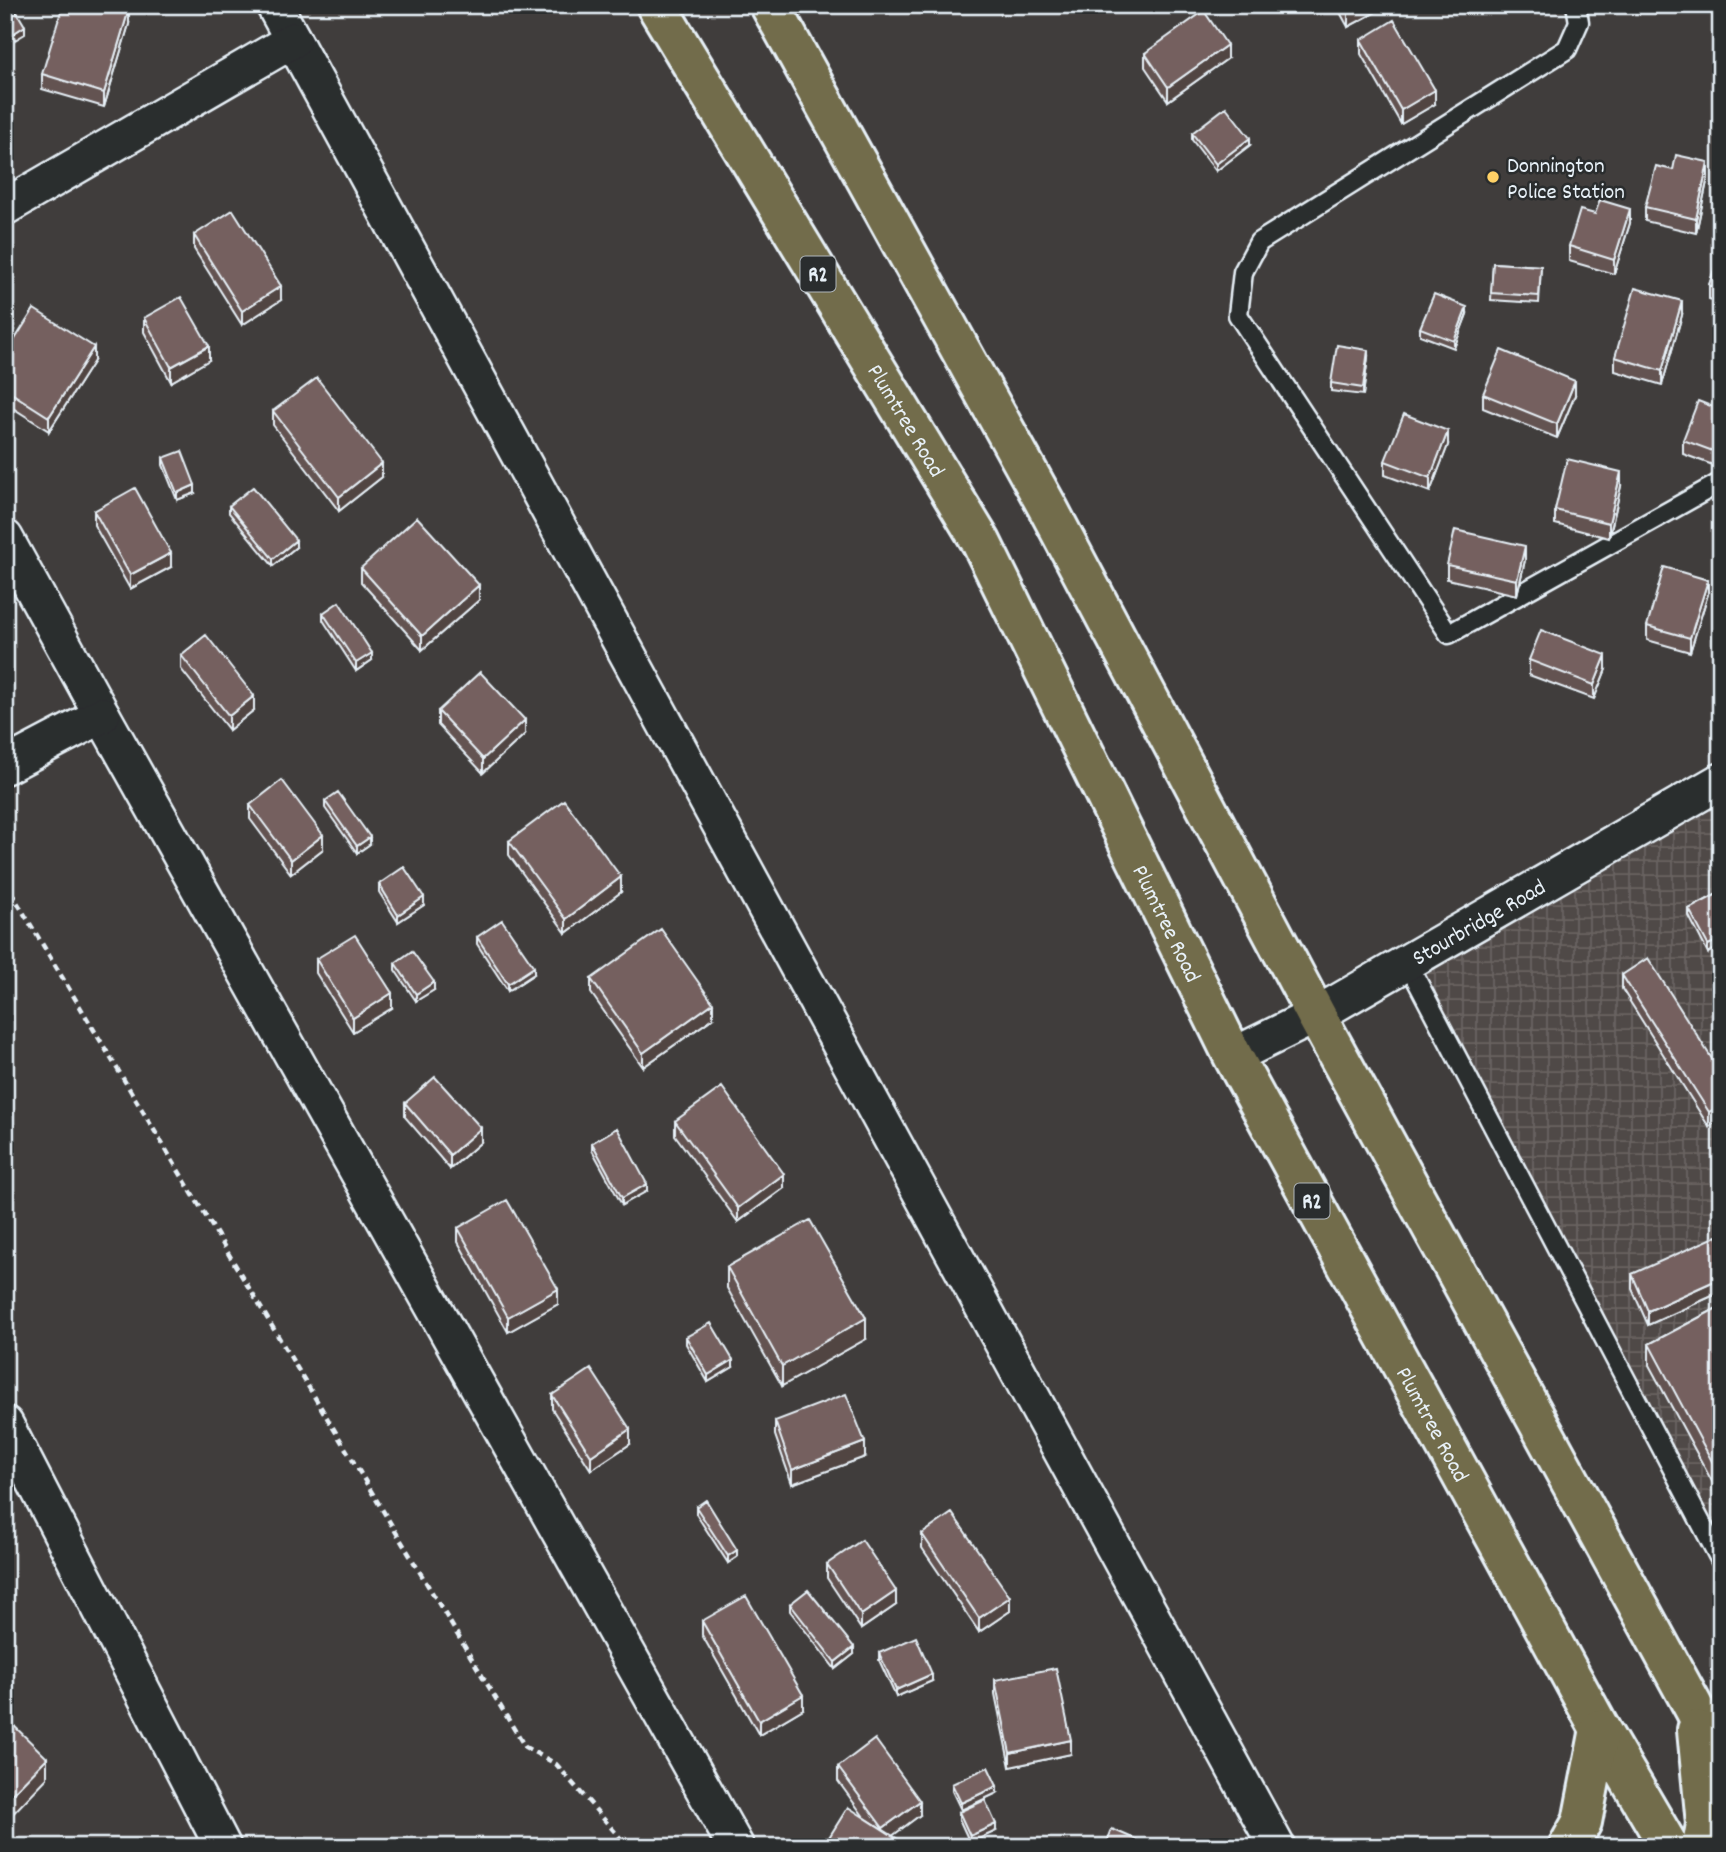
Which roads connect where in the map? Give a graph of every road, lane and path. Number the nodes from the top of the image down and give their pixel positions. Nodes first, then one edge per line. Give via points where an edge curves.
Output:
1 (274, 5) edge
2 (656, 5) edge
3 (770, 5) edge
4 (1576, 5) edge
5 (293, 40) junction
6 (5, 207) edge
7 (1721, 482) edge
8 (5, 538) edge
9 (102, 715) junction
10 (5, 766) edge
11 (1721, 781) edge
12 (5, 883) edge
13 (1407, 962) junction
14 (1316, 1015) junction
15 (1233, 1056) junction
16 (5, 1424) edge
17 (1721, 1561) edge
18 (1695, 1710) junction
19 (1600, 1729) junction
20 (1721, 1763) edge
21 (223, 1847) edge
22 (628, 1847) edge
23 (736, 1847) edge
24 (1278, 1847) edge
25 (1568, 1847) edge
26 (1669, 1847) edge
27 (1702, 1847) edge

1 - 5 street
2 - 15 highway, Plumtree Road / R2 via 981,542
3 - 14 highway via 1049,510
4 - 7 lane via 1579,22 1567,49 1259,242 1243,272 1238,315 1449,634
5 - 6 street
5 - 24 street
8 - 9 street
9 - 10 street
9 - 23 street
11 - 13 street, Stourbridge Road
12 - 22 path via 525,1747 556,1764
13 - 14 street, Stourbridge Road
13 - 17 lane
14 - 15 street, Stourbridge Road
14 - 18 highway
15 - 19 highway, Plumtree Road / R2
16 - 21 street
18 - 20 highway
18 - 27 highway via 1706,1824
19 - 25 highway via 1582,1822
19 - 26 highway, Plumtree Road / R2

